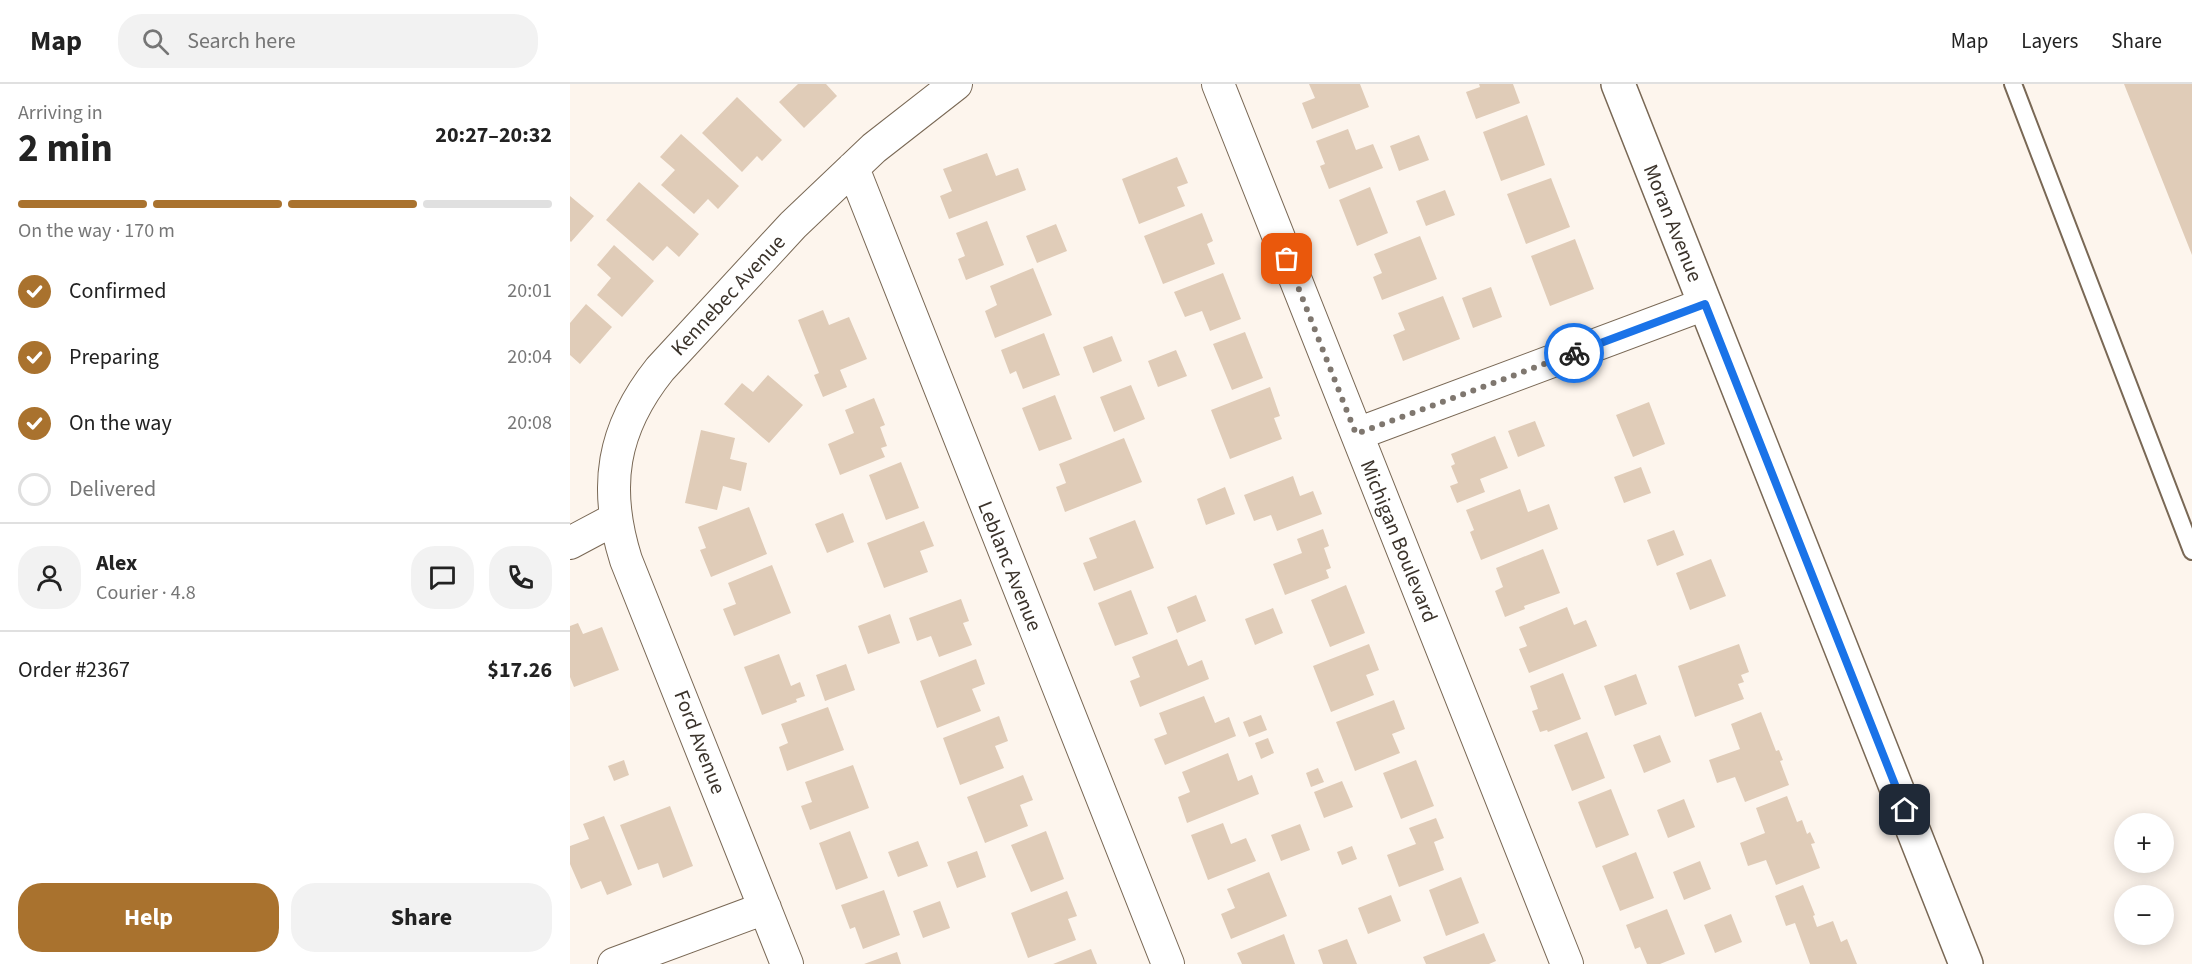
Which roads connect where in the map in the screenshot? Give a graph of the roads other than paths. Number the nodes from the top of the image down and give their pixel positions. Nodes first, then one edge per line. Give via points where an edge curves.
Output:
1 (956, 84) edge
2 (1218, 84) edge
3 (1618, 84) edge
4 (2013, 84) edge
5 (853, 168) junction
6 (1705, 304) junction
7 (1356, 434) junction
8 (615, 519) junction
9 (570, 543) edge
10 (2192, 551) edge
11 (765, 908) junction
12 (614, 964) edge
13 (787, 964) edge
14 (1168, 964) edge
15 (1567, 964) edge
16 (1966, 964) edge

1 - 5 street, Kennebec Avenue
2 - 7 street, Michigan Boulevard
3 - 6 main road, Moran Avenue
4 - 10 lane
5 - 8 street, Kennebec Avenue via 793,225 645,388 618,447 613,480
5 - 14 street, Leblanc Avenue
6 - 7 street
6 - 16 main road, Moran Avenue
7 - 15 street, Michigan Boulevard
8 - 9 street
8 - 11 street, Ford Avenue via 626,560
11 - 12 street
11 - 13 street, Ford Avenue

